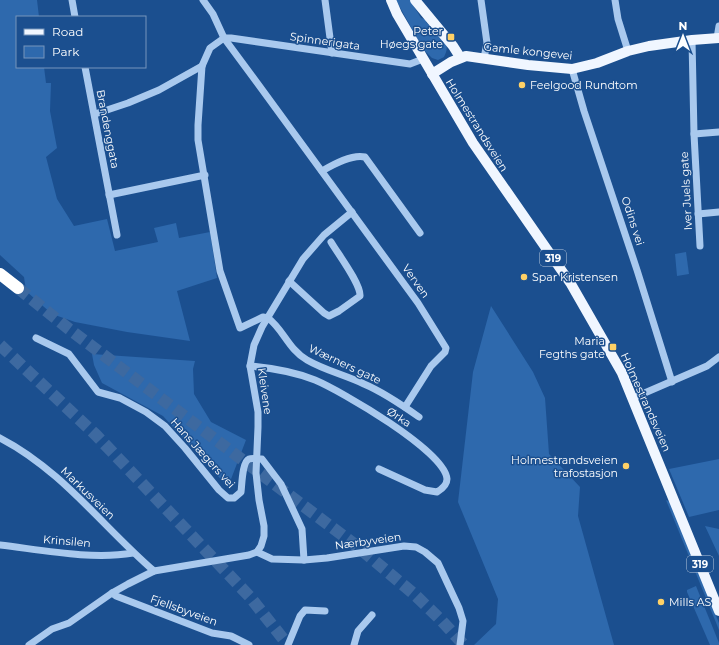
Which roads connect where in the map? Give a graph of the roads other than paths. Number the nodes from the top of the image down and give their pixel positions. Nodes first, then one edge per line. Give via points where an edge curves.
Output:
1 (72, 0) edge
2 (203, 0) edge
3 (325, 0) edge
4 (387, 0) edge
5 (391, 0) edge
6 (415, 0) edge
7 (481, 0) edge
8 (615, 0) edge
9 (397, 14) junction
10 (75, 16) edge
11 (719, 26) edge
12 (224, 38) junction
13 (718, 38) edge
14 (692, 40) junction
15 (628, 51) junction
16 (332, 53) junction
17 (460, 57) junction
18 (484, 58) junction
19 (423, 59) junction
20 (202, 66) junction
21 (85, 68) edge
22 (572, 69) junction
23 (432, 74) junction
24 (95, 114) junction
25 (719, 132) edge
26 (694, 134) junction
27 (322, 171) junction
28 (204, 175) junction
29 (109, 195) junction
30 (352, 212) junction
31 (719, 212) edge
32 (698, 214) junction
33 (420, 233) dead end
34 (117, 234) dead end
35 (331, 242) dead end
36 (700, 246) dead end
37 (0, 274) edge
38 (289, 281) junction
39 (18, 288) tunnel mouth
40 (268, 318) junction
41 (36, 338) dead end
42 (719, 356) edge
43 (250, 364) junction
44 (672, 382) junction
45 (633, 398) junction
46 (405, 407) junction
47 (419, 416) dead end
48 (0, 438) edge
49 (257, 459) junction
50 (380, 469) dead end
51 (0, 545) edge
52 (257, 552) junction
53 (133, 553) junction
54 (304, 560) junction
55 (154, 572) junction
56 (112, 593) junction
57 (325, 610) dead end
58 (719, 611) edge
59 (372, 615) dead end
60 (29, 645) edge
61 (249, 645) edge
62 (288, 645) edge
63 (354, 645) edge
64 (460, 645) edge

1 - 10 street
2 - 12 street, Verven
3 - 16 street
4 - 9 main road, Holmestrandsveien / 319
5 - 9 main road, Holmestrandsveien / 319
6 - 17 main road
7 - 18 street via 487,43
8 - 15 street
9 - 19 main road, Holmestrandsveien / 319
11 - 13 street
12 - 16 street, Spinnerigata
12 - 20 street via 210,48
12 - 27 street, Verven
13 - 14 main road, Gamle kongevei
14 - 15 main road, Gamle kongevei
14 - 26 street, Iver Juels gate
15 - 22 main road, Gamle kongevei
16 - 19 street, Spinnerigata via 410,64
17 - 18 main road, Gamle kongevei
17 - 23 main road
18 - 22 main road, Gamle kongevei
19 - 23 main road, Holmestrandsveien / 319
20 - 24 street via 159,90
20 - 28 street via 198,125
21 - 24 street, Brandenggata
22 - 44 street, Odins vei
23 - 45 main road, Holmestrandsveien / 319 via 485,162 577,294 622,373
24 - 29 street, Brandenggata
25 - 26 street
26 - 32 street, Iver Juels gate
27 - 30 street, Verven
27 - 33 street via 359,156 365,157
28 - 29 street
28 - 40 street via 220,272 240,328 263,317
29 - 34 street, Brandenggata
30 - 38 street via 324,236 303,259
30 - 46 street, Verven via 418,302 446,348 431,366
31 - 32 street
32 - 36 street, Iver Juels gate
35 - 38 street via 355,281 360,296 329,316
37 - 39 highway
38 - 40 street
40 - 43 street, Kleivene via 254,345
40 - 46 street, Wærners gate via 274,322 295,351 306,360 364,384
41 - 49 street, Hans Jægers vei via 69,354 98,392 120,398 165,426 228,498 234,498 241,492 246,461
42 - 44 street via 707,366
43 - 49 street, Kleivene via 258,412
43 - 50 street, Ørka via 315,380 347,397 419,444 445,471 447,480 444,488 437,492 425,490
44 - 45 street
45 - 58 main road, Holmestrandsveien / 319
46 - 47 street, Wærners gate
48 - 53 street, Markusveien via 47,468
49 - 52 street, Kleivene via 256,473 264,526 262,546
49 - 54 street via 262,459 281,484 294,511 302,529
51 - 53 street, Krinsilen via 98,555
52 - 54 street, Nærbyveien via 272,559
52 - 55 street
53 - 55 street, Markusveien
54 - 64 street, Nærbyveien via 404,546 416,547 426,552 438,563 459,608 462,621
55 - 56 street
56 - 60 street via 69,623 52,629
56 - 61 street, Fjellsbyveien via 212,633 231,636
57 - 62 street via 305,610
59 - 63 street via 358,631

